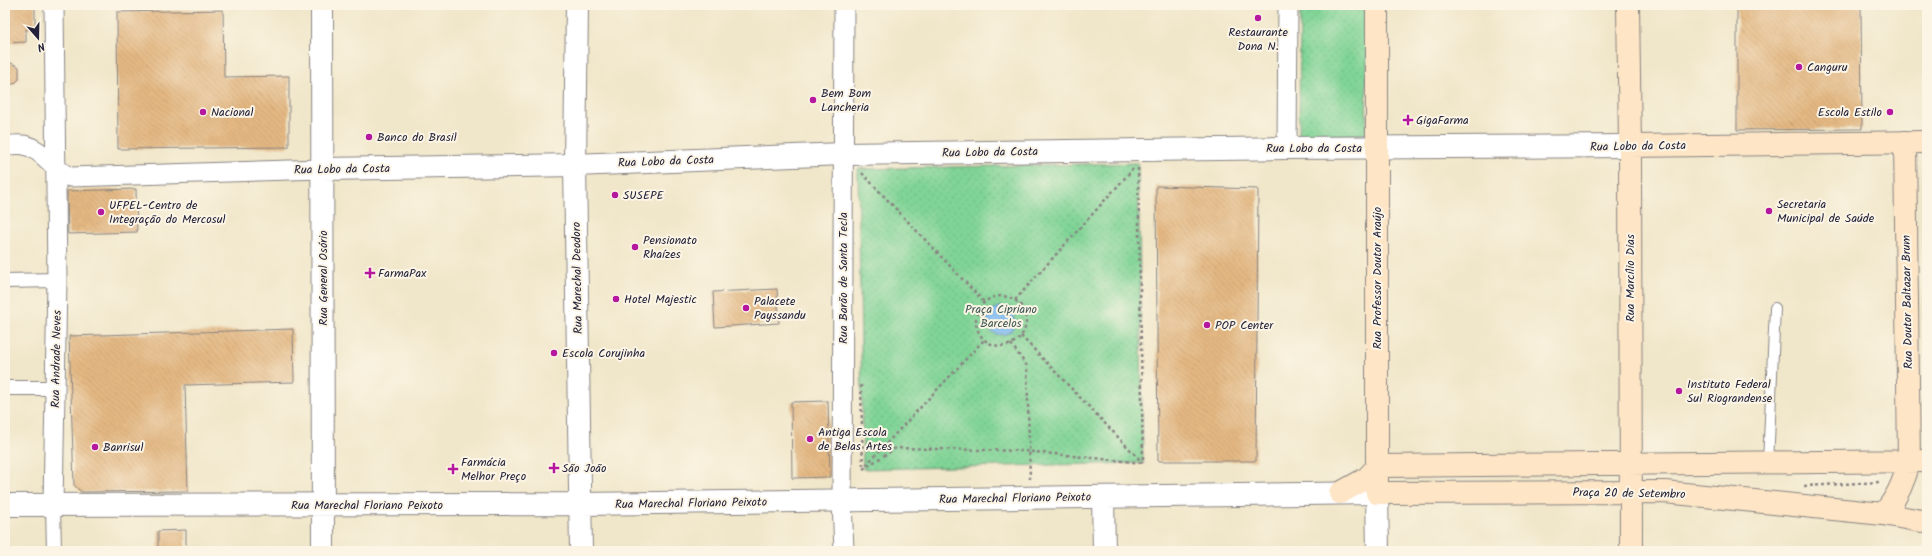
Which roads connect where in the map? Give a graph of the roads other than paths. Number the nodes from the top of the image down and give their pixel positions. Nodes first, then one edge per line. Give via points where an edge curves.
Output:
1 (54, 5) edge
2 (322, 5) edge
3 (577, 5) edge
4 (844, 5) edge
5 (1288, 5) edge
6 (1377, 5) edge
7 (1628, 5) edge
8 (1904, 142) junction
9 (1927, 142) edge
10 (5, 146) edge
11 (1630, 146) junction
12 (1377, 147) junction
13 (1287, 148) junction
14 (843, 154) junction
15 (576, 165) junction
16 (56, 167) junction
17 (322, 169) junction
18 (57, 280) junction
19 (5, 281) edge
20 (1775, 308) dead end
21 (5, 388) edge
22 (55, 388) junction
23 (1918, 461) edge
24 (1768, 462) junction
25 (1630, 464) junction
26 (1378, 466) junction
27 (1631, 492) junction
28 (1340, 493) junction
29 (1377, 493) junction
30 (1103, 497) junction
31 (842, 500) junction
32 (53, 504) junction
33 (581, 504) junction
34 (5, 505) edge
35 (323, 505) junction
36 (1883, 514) junction
37 (1927, 522) edge
38 (54, 551) edge
39 (323, 551) edge
40 (581, 551) edge
41 (844, 551) edge
42 (1104, 551) edge
43 (1378, 551) edge
44 (1631, 551) edge

1 - 16 street, Rua Andrade Neves
2 - 17 street, Rua General Osório
3 - 15 street, Rua Marechal Deodoro
4 - 14 street, Rua Barão de Santa Tecla
5 - 13 street
6 - 12 main road, Rua Professor Doutor Araújo
7 - 11 main road, Rua Marcílio Dias
8 - 9 main road, Rua Lobo da Costa
8 - 11 main road, Rua Lobo da Costa
8 - 23 main road, Rua Doutor Baltazar Brum
10 - 16 street, Rua Lobo da Costa via 24,145 38,152
11 - 12 street, Rua Lobo da Costa
11 - 25 main road, Rua Marcílio Dias
12 - 13 street, Rua Lobo da Costa
12 - 26 main road, Rua Professor Doutor Araújo
13 - 14 street, Rua Lobo da Costa
14 - 15 street, Rua Lobo da Costa
14 - 31 street, Rua Barão de Santa Tecla
15 - 17 street, Rua Lobo da Costa
15 - 33 street, Rua Marechal Deodoro
16 - 17 street, Rua Lobo da Costa via 70,177
16 - 18 street, Rua Andrade Neves
17 - 35 street, Rua General Osório
18 - 19 street
18 - 22 street, Rua Andrade Neves
20 - 24 lane
21 - 22 street
22 - 32 street, Rua Andrade Neves
23 - 24 main road
23 - 36 main road, Rua Doutor Baltazar Brum
24 - 25 main road
25 - 26 main road
25 - 27 main road, Rua Marcílio Dias
26 - 28 main road via 1367,478
26 - 29 main road, Rua Professor Doutor Araújo
27 - 29 main road, Praça 20 de Setembro
27 - 36 main road, Praça 20 de Setembro via 1665,492
27 - 44 main road, Rua Marcílio Dias
28 - 29 street, Rua Marechal Floriano Peixoto
28 - 30 street, Rua Marechal Floriano Peixoto
29 - 43 street, Rua Professor Doutor Araújo
30 - 31 street, Rua Marechal Floriano Peixoto
30 - 42 street
31 - 33 street, Rua Marechal Floriano Peixoto
31 - 41 street, Rua Barão de Santa Tecla
32 - 34 street, Rua Marechal Floriano Peixoto
32 - 35 street, Rua Marechal Floriano Peixoto
32 - 38 street, Rua Andrade Neves
33 - 35 street, Rua Marechal Floriano Peixoto
33 - 40 street, Rua Marechal Deodoro
35 - 39 street, Rua General Osório
36 - 37 main road, Praça 20 de Setembro

